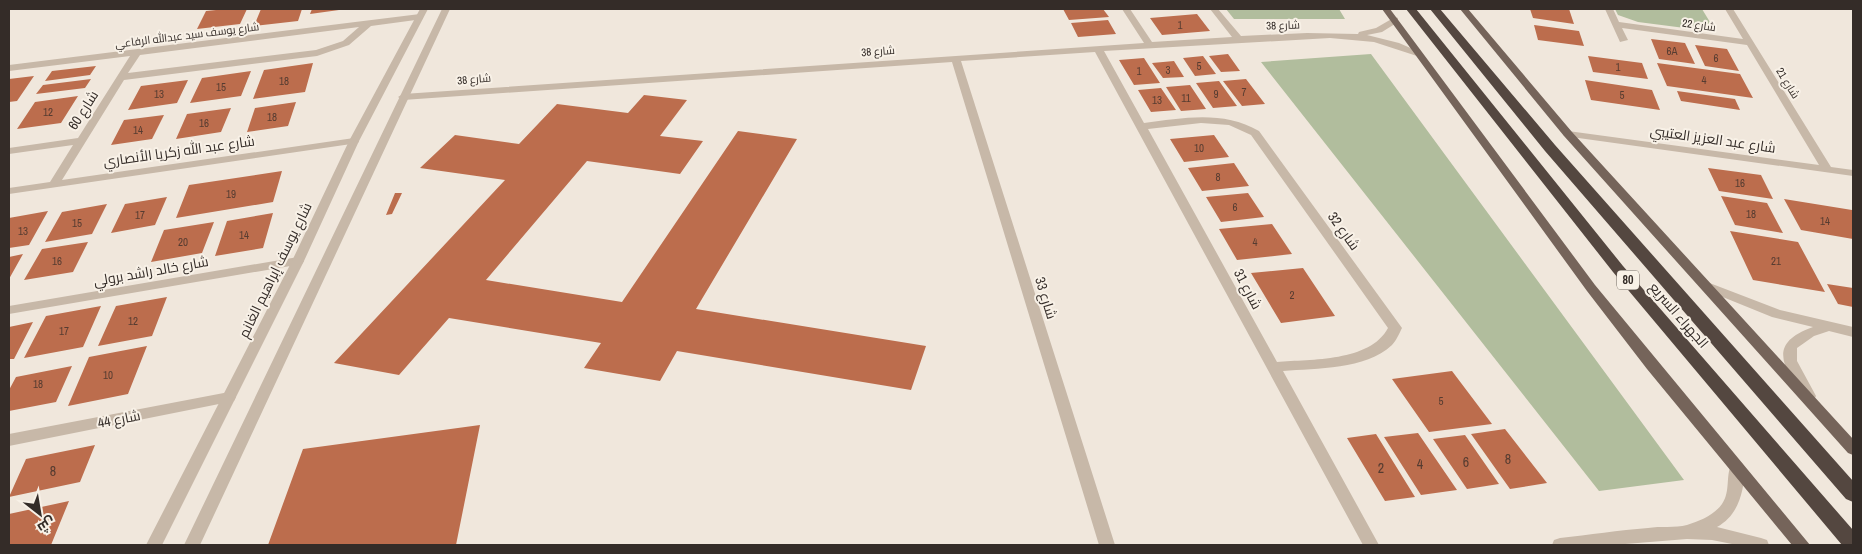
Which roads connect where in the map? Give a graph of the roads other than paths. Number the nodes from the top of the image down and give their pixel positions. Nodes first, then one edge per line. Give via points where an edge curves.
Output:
1 (446, 9) edge
2 (1126, 9) edge
3 (1214, 9) edge
4 (1386, 9) edge
5 (1411, 9) edge
6 (1435, 9) edge
7 (1464, 9) edge
8 (1608, 9) edge
9 (1729, 9) edge
10 (422, 13) edge
11 (1395, 20) junction
12 (368, 24) junction
13 (1616, 24) junction
14 (1355, 36) junction
15 (1239, 39) junction
16 (1623, 40) dead end
17 (1749, 43) junction
18 (1149, 44) junction
19 (1098, 48) junction
20 (136, 53) junction
21 (1417, 53) junction
22 (956, 59) junction
23 (9, 68) edge
24 (121, 77) junction
25 (403, 97) junction
26 (1143, 126) junction
27 (1568, 134) junction
28 (79, 141) junction
29 (354, 141) junction
30 (9, 150) edge
31 (1827, 169) junction
32 (1853, 173) edge
33 (54, 184) junction
34 (9, 191) edge
35 (298, 261) junction
36 (1707, 286) junction
37 (9, 310) edge
38 (1826, 327) junction
39 (1853, 332) edge
40 (1272, 367) junction
41 (229, 397) junction
42 (1820, 414) junction
43 (9, 440) edge
44 (1853, 449) edge
45 (1737, 467) junction
46 (1853, 494) edge
47 (1680, 533) junction
48 (1853, 544) edge
49 (154, 545) edge
50 (192, 545) edge
51 (1107, 545) edge
52 (1370, 545) edge
53 (1560, 545) edge
54 (1761, 545) edge
55 (1802, 545) edge

1 - 25 street
2 - 18 street
3 - 15 street
4 - 11 main road
5 - 48 highway, الجهراء السريع / 80 via 1618,269
6 - 46 highway, الجهراء السريع / 80 via 1550,148
7 - 27 main road
8 - 13 street
9 - 17 street, شارع 21
10 - 12 street, شارع يوسف سيد عبدالله الرفاعي
10 - 29 street, شارع يوسف إبراهيم الغانم
11 - 14 street, شارع 38 via 1379,30
11 - 21 main road
12 - 20 street, شارع يوسف سيد عبدالله الرفاعي
12 - 24 street via 346,43 317,53
13 - 16 street
13 - 17 street, شارع 22
14 - 15 street, شارع 38
14 - 21 street, شارع 38 via 1387,41
15 - 18 street, شارع 38
17 - 31 street, شارع 21
18 - 19 street, شارع 38
19 - 22 street, شارع 38
19 - 26 street, شارع 31
20 - 23 street, شارع يوسف سيد عبدالله الرفاعي
20 - 24 street, شارع 60
21 - 45 main road via 1592,288
22 - 25 street, شارع 38
22 - 51 street, شارع 33
24 - 28 street, شارع 60
25 - 50 street
26 - 40 street, شارع 31
26 - 40 street, شارع 32 via 1219,120 1247,127 1255,133 1395,328 1393,338 1386,345 1362,357
27 - 31 street, شارع عبد العزيز العتيبي
27 - 36 main road
28 - 30 street
28 - 33 street, شارع 60
29 - 33 street, شارع عبد الله زكريا الأنصاري
29 - 35 street, شارع يوسف إبراهيم الغانم
31 - 32 street, شارع عبد العزيز العتيبي
33 - 34 street, شارع عبد الله زكريا الأنصاري
35 - 37 street, شارع خالد راشد برولي
35 - 41 street, شارع يوسف إبراهيم الغانم
36 - 38 street via 1777,314
36 - 42 main road
38 - 39 street
38 - 42 street via 1796,339 1789,346 1788,355 1792,368
40 - 52 street, شارع 31
41 - 43 street, شارع 44
41 - 49 street, شارع يوسف إبراهيم الغانم
42 - 44 main road
45 - 47 street via 1738,486 1733,503 1721,517 1703,527
45 - 55 main road
47 - 53 street
47 - 54 street via 1726,536

